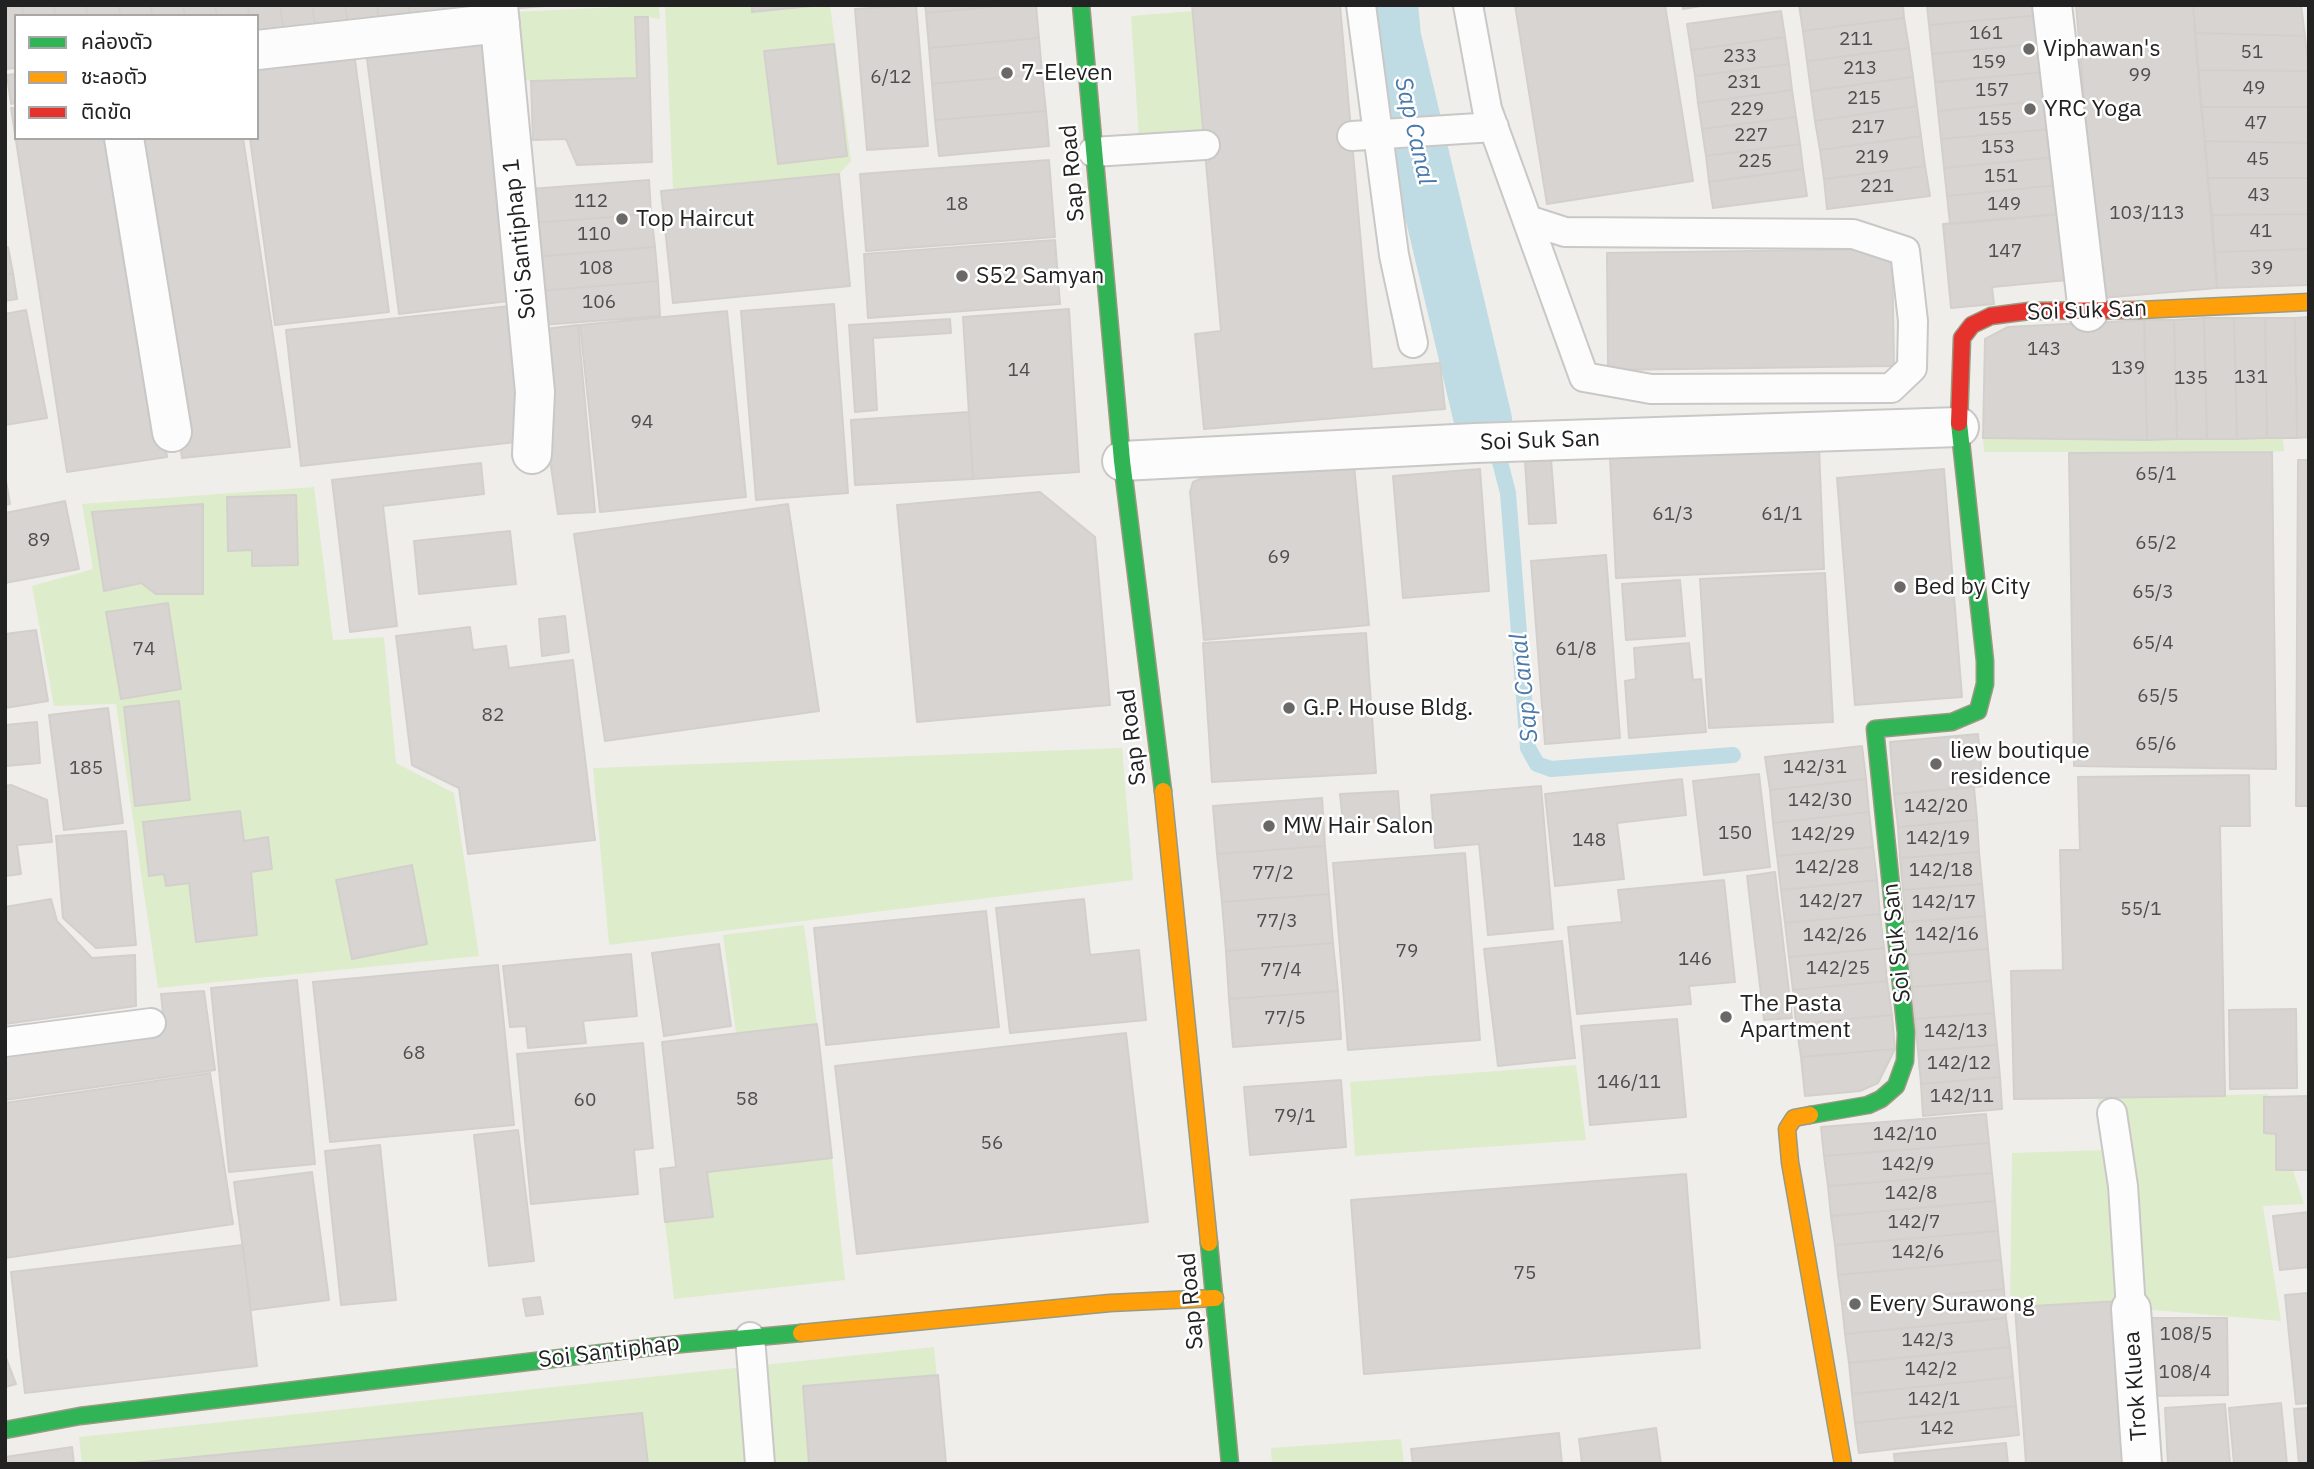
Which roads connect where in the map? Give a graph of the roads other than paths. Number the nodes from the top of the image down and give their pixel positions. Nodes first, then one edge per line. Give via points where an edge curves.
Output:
1 (1082, 5) edge
2 (1361, 5) edge
3 (1468, 5) edge
4 (2052, 5) edge
5 (499, 14) edge
6 (259, 50) edge
7 (1494, 127) junction
8 (1372, 135) junction
9 (124, 140) edge
10 (1205, 145) dead end
11 (1093, 152) junction
12 (1528, 220) junction
13 (2309, 302) edge
14 (2088, 312) junction
15 (1413, 342) dead end
16 (1959, 427) junction
17 (172, 432) dead end
18 (532, 454) dead end
19 (1122, 461) junction
20 (151, 1023) dead end
21 (5, 1042) edge
22 (2112, 1112) dead end
23 (1215, 1298) junction
24 (2131, 1309) joint
25 (750, 1337) junction
26 (5, 1430) edge
27 (760, 1464) edge
28 (1230, 1464) edge
29 (1843, 1464) edge
30 (2142, 1464) edge

1 - 11 street, Sap Road
2 - 8 lane
3 - 7 lane
4 - 14 street
5 - 6 street, Soi Santiphap 1
5 - 18 street, Soi Santiphap 1 via 535,392
7 - 8 lane
7 - 12 lane
8 - 15 lane
9 - 17 street
10 - 11 lane
11 - 19 street, Sap Road
12 - 12 lane via 1584,377 1651,388 1892,388 1912,368 1913,321 1905,251 1853,234 1565,232
13 - 14 street, Soi Suk San
14 - 16 street, Soi Suk San via 2029,310 1992,316 1972,325 1962,338
16 - 19 street, Soi Suk San via 1465,443
16 - 29 street, Soi Suk San via 1984,661 1985,684 1978,711 1952,722 1875,729 1906,1033 1905,1061 1896,1086 1881,1099 1794,1118 1787,1129
19 - 23 street, Sap Road via 1157,733
20 - 21 lane
22 - 24 lane via 2123,1186
23 - 25 street, Soi Santiphap via 1110,1303
23 - 28 street, Sap Road
24 - 30 street, Trok Kluea
25 - 26 street, Soi Santiphap via 93,1415
25 - 27 lane

